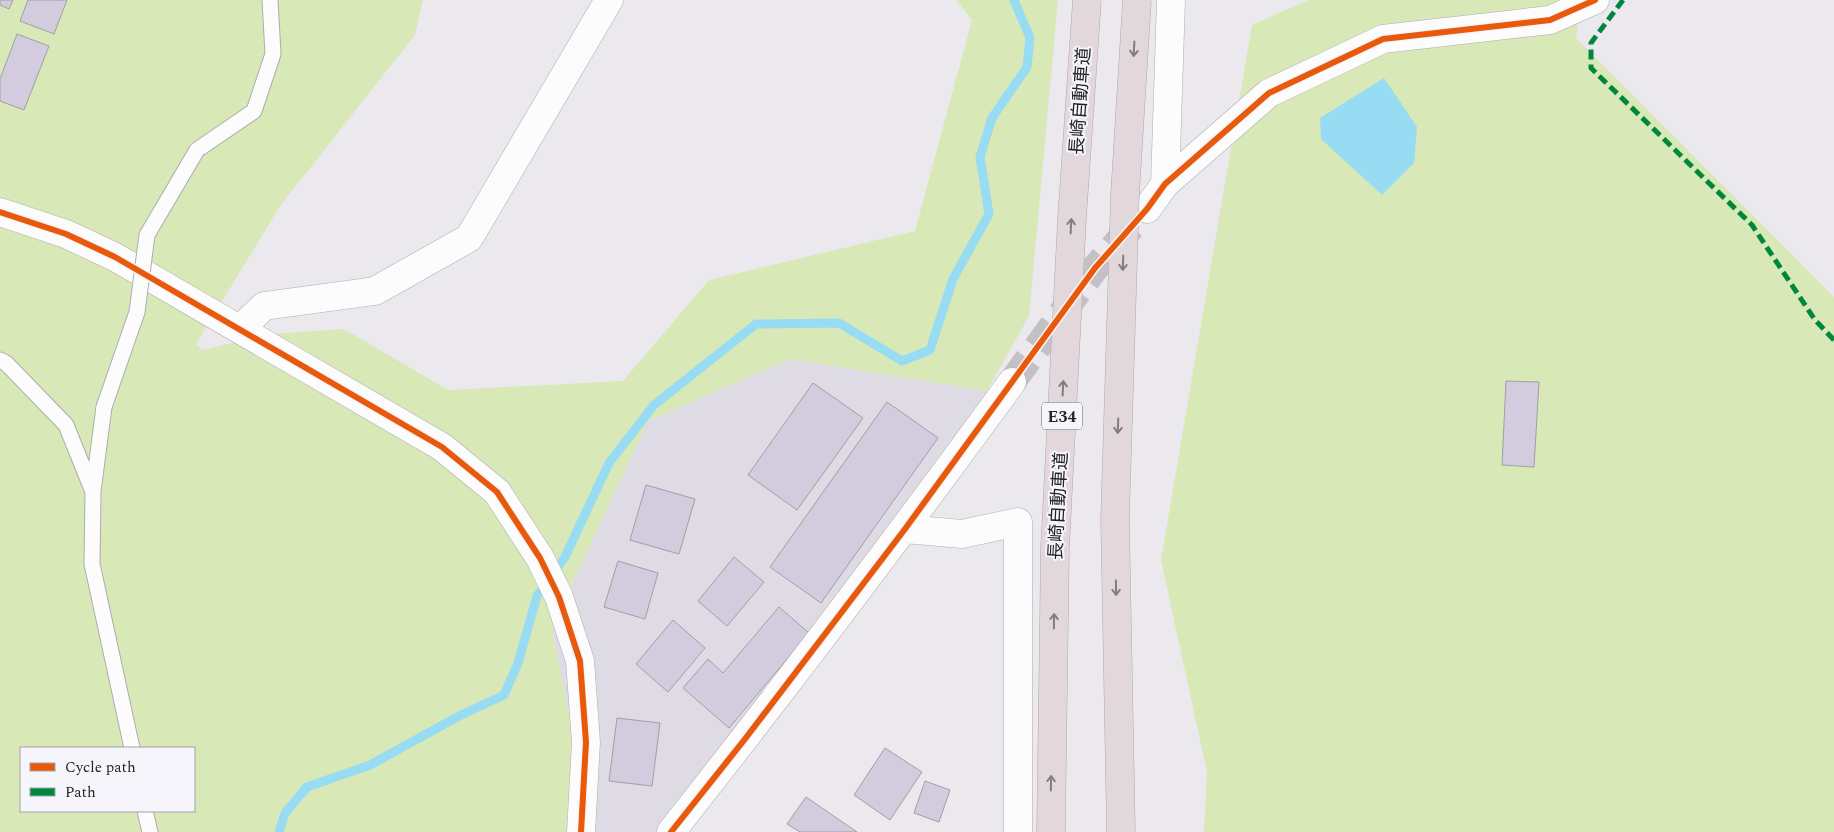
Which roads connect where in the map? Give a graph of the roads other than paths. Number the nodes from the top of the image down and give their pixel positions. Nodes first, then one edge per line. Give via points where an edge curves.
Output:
1 (270, 0) edge
2 (609, 0) edge
3 (1087, 0) edge
4 (1137, 0) edge
5 (1170, 0) edge
6 (1595, 0) edge
7 (1164, 184) junction
8 (1147, 209) tunnel mouth
9 (0, 212) edge
10 (240, 329) junction
11 (0, 360) edge
12 (1012, 382) tunnel mouth
13 (93, 492) junction
14 (905, 529) junction
15 (132, 747) edge
16 (146, 812) edge
17 (150, 832) edge
18 (581, 832) edge
19 (670, 832) edge
20 (1018, 832) edge
21 (1050, 832) edge
22 (1121, 832) edge

1 - 13 lane, bridge via 273,54 254,110 197,150 147,236 137,312 104,407
2 - 10 street via 469,238 375,291 264,306
21 -> 3 highway, 長崎自動車道 / E34, bridge via 1055,548
4 -> 22 highway, bridge via 1125,195 1115,519
5 - 7 street
6 - 7 street via 1550,20 1383,39 1269,93
7 - 8 street
9 - 10 street via 66,234 115,257
10 - 18 street via 442,447 497,492 540,558 559,597 580,661 586,742
11 - 13 lane via 66,425
12 - 14 street
13 - 15 lane via 92,564
14 - 19 street
14 - 20 street via 962,534 1018,522
16 - 17 lane

